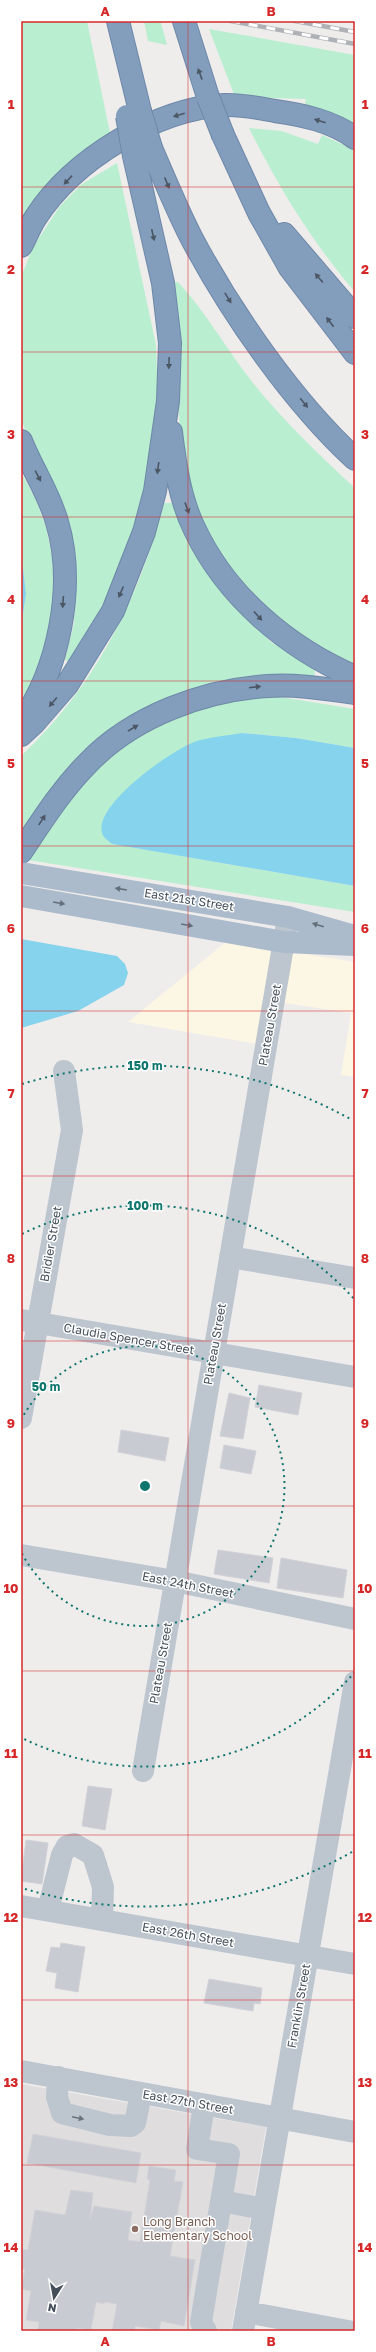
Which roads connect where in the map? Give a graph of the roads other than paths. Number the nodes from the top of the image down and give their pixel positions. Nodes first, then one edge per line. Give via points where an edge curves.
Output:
1 (118, 21) edge
2 (184, 21) edge
3 (224, 138) junction
4 (355, 138) edge
5 (142, 152) junction
6 (21, 246) edge
7 (355, 317) edge
8 (355, 353) edge
9 (168, 401) junction
10 (21, 441) edge
11 (355, 459) edge
12 (355, 677) edge
13 (355, 693) edge
14 (21, 724) edge
15 (21, 735) edge
16 (21, 852) edge
17 (21, 873) edge
18 (21, 896) edge
19 (288, 917) junction
20 (355, 936) edge
21 (284, 942) junction
22 (355, 945) edge
23 (64, 1071) dead end
24 (230, 1257) junction
25 (355, 1278) edge
26 (29, 1321) edge
27 (214, 1353) junction
28 (355, 1377) edge
29 (21, 1418) edge
30 (21, 1555) edge
31 (175, 1581) junction
32 (355, 1619) edge
33 (355, 1682) edge
34 (143, 1771) dead end
35 (21, 1906) edge
36 (48, 1910) junction
37 (102, 1920) junction
38 (308, 1955) junction
39 (355, 1964) edge
40 (21, 2071) edge
41 (58, 2078) junction
42 (141, 2094) junction
43 (204, 2105) junction
44 (280, 2119) junction
45 (355, 2132) edge
46 (221, 2201) junction
47 (264, 2209) junction
48 (244, 2322) edge
49 (206, 2331) edge
50 (348, 2331) edge

1 - 5 highway, bridge via 133,114
3 -> 2 highway, bridge via 192,51
7 -> 3 highway via 286,237
8 -> 3 highway via 290,268 259,212
4 -> 6 highway via 329,123 305,116 255,108 224,105 171,117 105,148 85,163 36,216
5 -> 9 highway via 170,344
5 -> 11 highway via 246,327 309,410
9 -> 12 highway via 174,457 182,495 194,530 212,559 240,596 264,621 332,667
9 -> 15 highway via 155,492 144,532 113,611 67,685 34,724
10 -> 14 highway via 45,489 57,523 64,561 59,639 44,679
16 -> 13 highway via 57,797 89,762 120,736 152,717 196,700 229,691 268,686
19 -> 17 main road, East 21st Street
18 -> 21 main road, East 21st Street
20 -> 19 main road, East 21st Street
19 - 21 street, Plateau Street
21 - 22 main road, East 21st Street
21 - 24 street, Plateau Street
23 - 26 street, Bridier Street via 72,1130
24 - 25 street
24 - 27 street, Plateau Street
26 - 27 street, Claudia Spencer Street
26 - 29 street, Bridier Street
27 - 28 street, Claudia Spencer Street
27 - 31 street, Plateau Street
30 - 31 street, East 24th Street
31 - 32 street, East 24th Street
31 - 34 street, Plateau Street
33 - 38 street, Franklin Street
35 - 36 street, East 26th Street
36 - 37 street, East 26th Street
36 - 37 street via 62,1854 67,1846 74,1844 94,1855 103,1887
37 - 38 street, East 26th Street
38 - 39 street, East 26th Street
38 - 44 street, Franklin Street
40 - 41 street, East 27th Street
41 - 42 street, East 27th Street
41 -> 42 street via 57,2097 62,2113 110,2125 131,2126 135,2123
42 - 43 street, East 27th Street
43 - 44 street, East 27th Street
43 - 46 street via 197,2149 229,2154
44 - 45 street, East 27th Street
44 - 47 street, Franklin Street
46 - 47 street
46 - 49 street via 200,2322
47 - 48 street, Franklin Street
48 - 50 street

